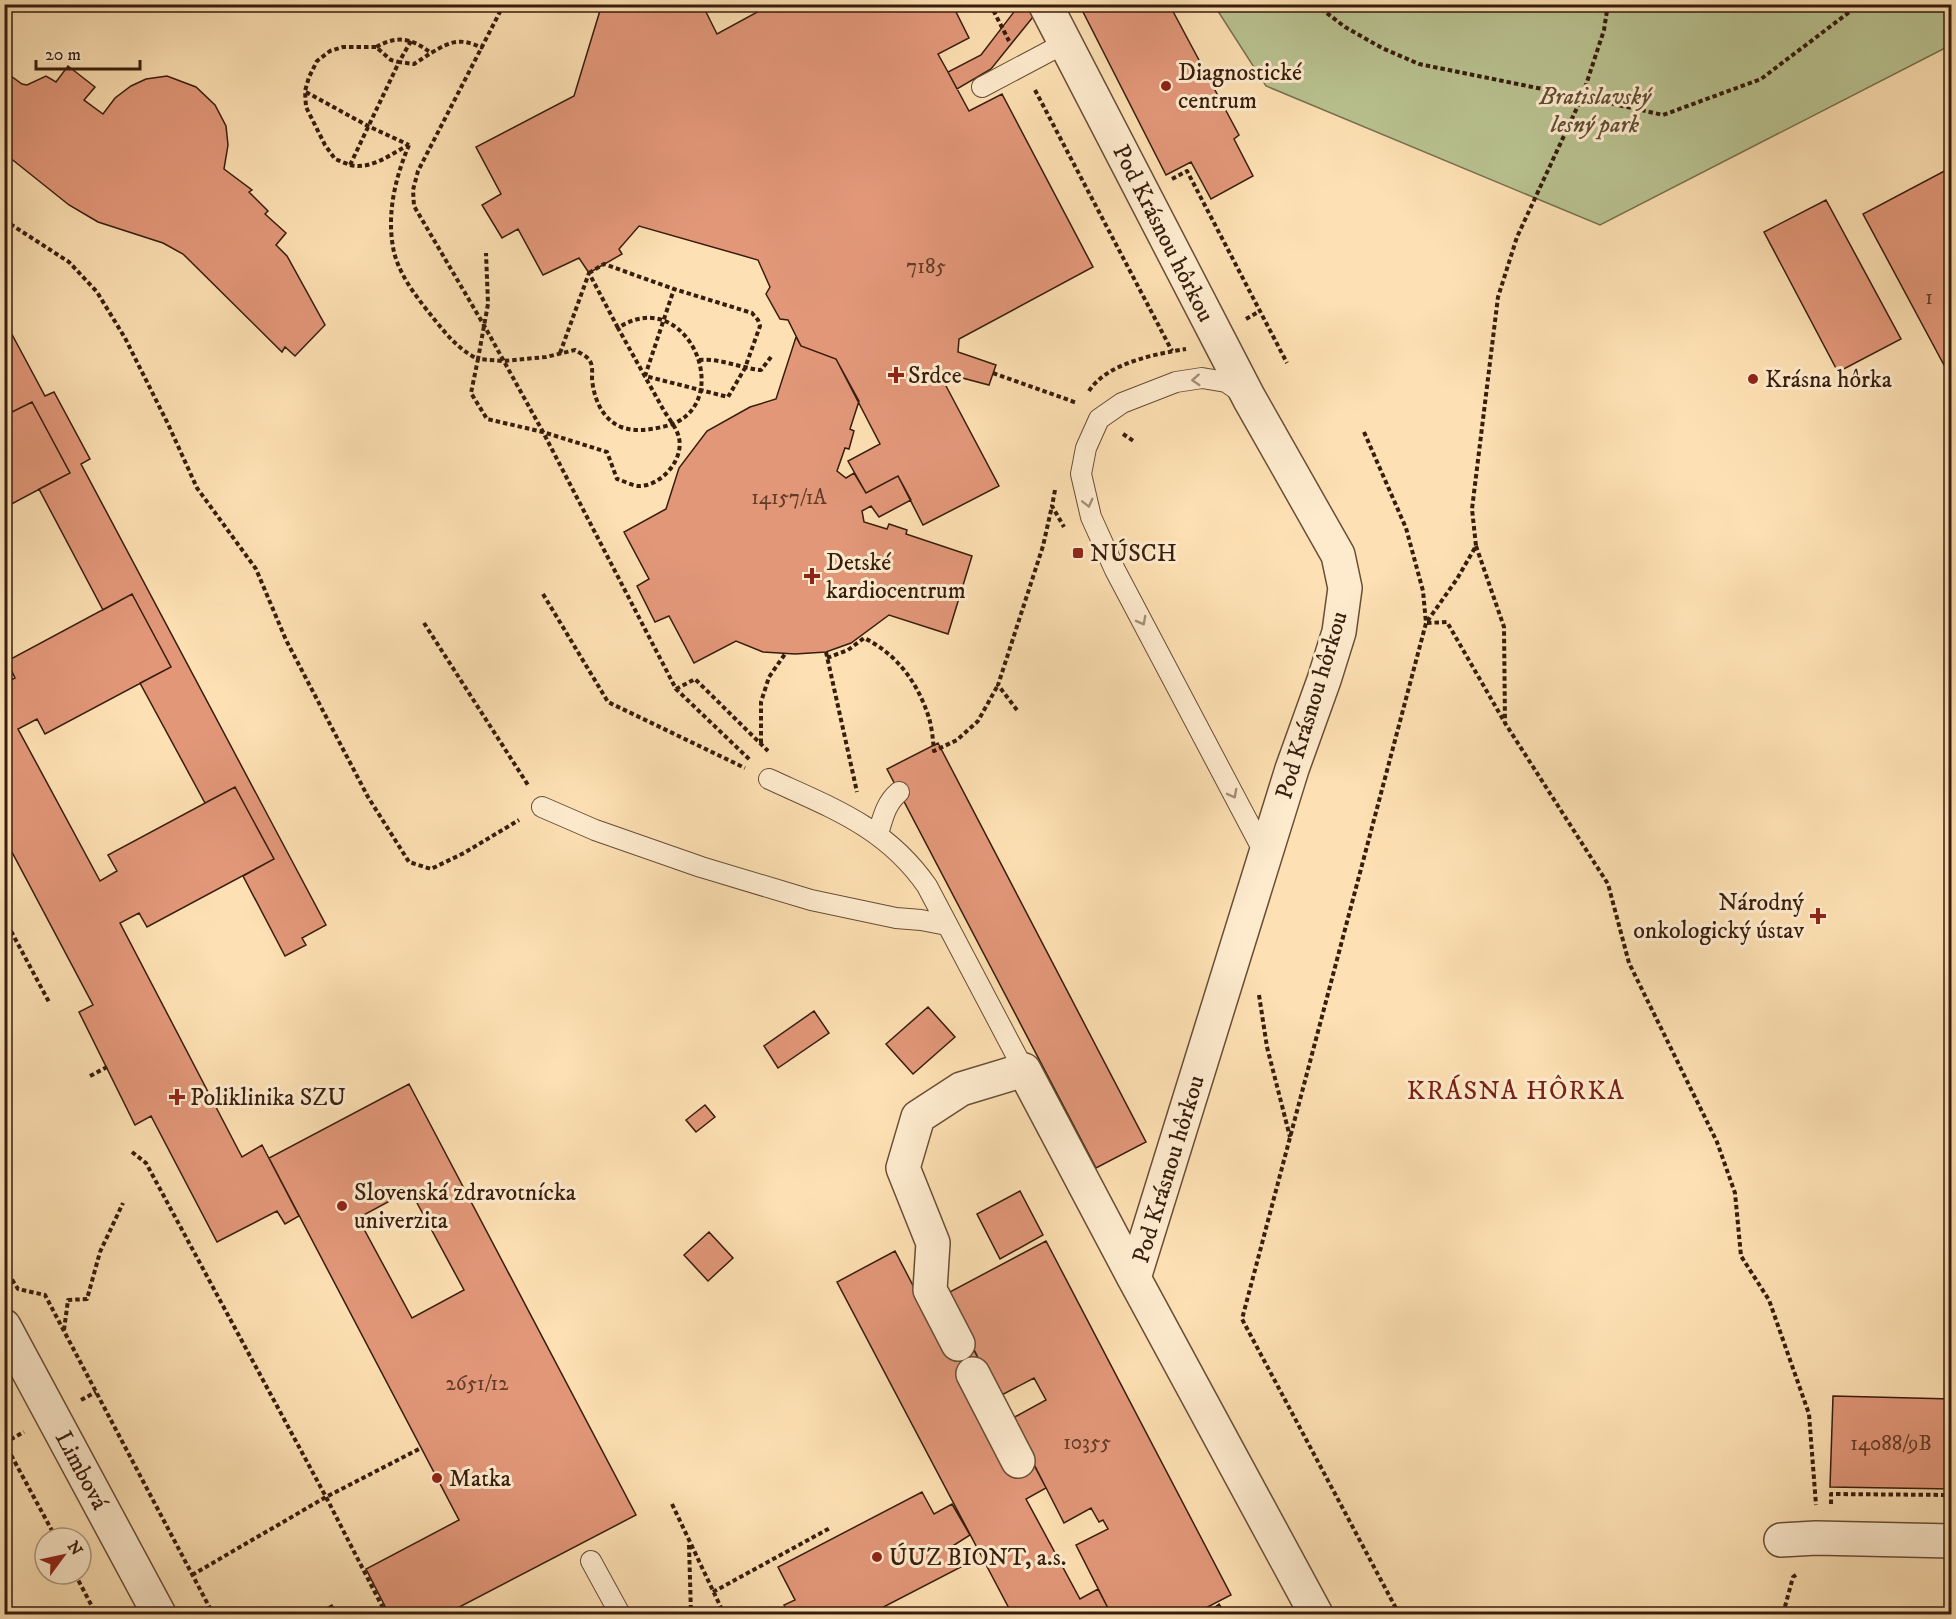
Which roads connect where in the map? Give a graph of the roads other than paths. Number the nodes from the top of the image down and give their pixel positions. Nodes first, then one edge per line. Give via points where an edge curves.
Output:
1 (1045, 4) edge
2 (1065, 43) junction
3 (982, 87) dead end
4 (1249, 398) junction
5 (770, 779) road end
6 (899, 792) dead end
7 (542, 807) road end
8 (878, 834) junction
9 (1265, 854) junction
10 (947, 925) junction
11 (1024, 1070) junction
12 (1134, 1278) junction
13 (4, 1326) edge
14 (958, 1344) dead end
15 (973, 1374) dead end
16 (1018, 1461) dead end
17 (1781, 1540) dead end
18 (1952, 1541) edge
19 (591, 1561) dead end
20 (159, 1614) edge
21 (620, 1614) edge
22 (1316, 1614) edge

1 - 2 street, Pod Krásnou hôrkou
2 - 3 lane
2 - 4 street, Pod Krásnou hôrkou
4 - 9 street, Pod Krásnou hôrkou via 1338,555 1346,588 1336,641
4 -> 9 lane via 1226,382 1202,378 1176,381 1122,403 1099,419 1086,448 1081,474 1091,516 1115,570
5 - 8 lane
6 - 8 lane via 886,807
7 - 10 lane via 595,830 800,897
8 - 10 lane via 915,868
9 - 12 street, Pod Krásnou hôrkou
10 - 11 lane
11 - 12 street, Pod Krásnou hôrkou
11 - 14 street via 961,1089 918,1117 903,1168 933,1243 930,1290
12 - 22 street, Pod Krásnou hôrkou
13 - 20 street, Limbová
15 - 16 street
17 - 18 street
19 - 21 lane

